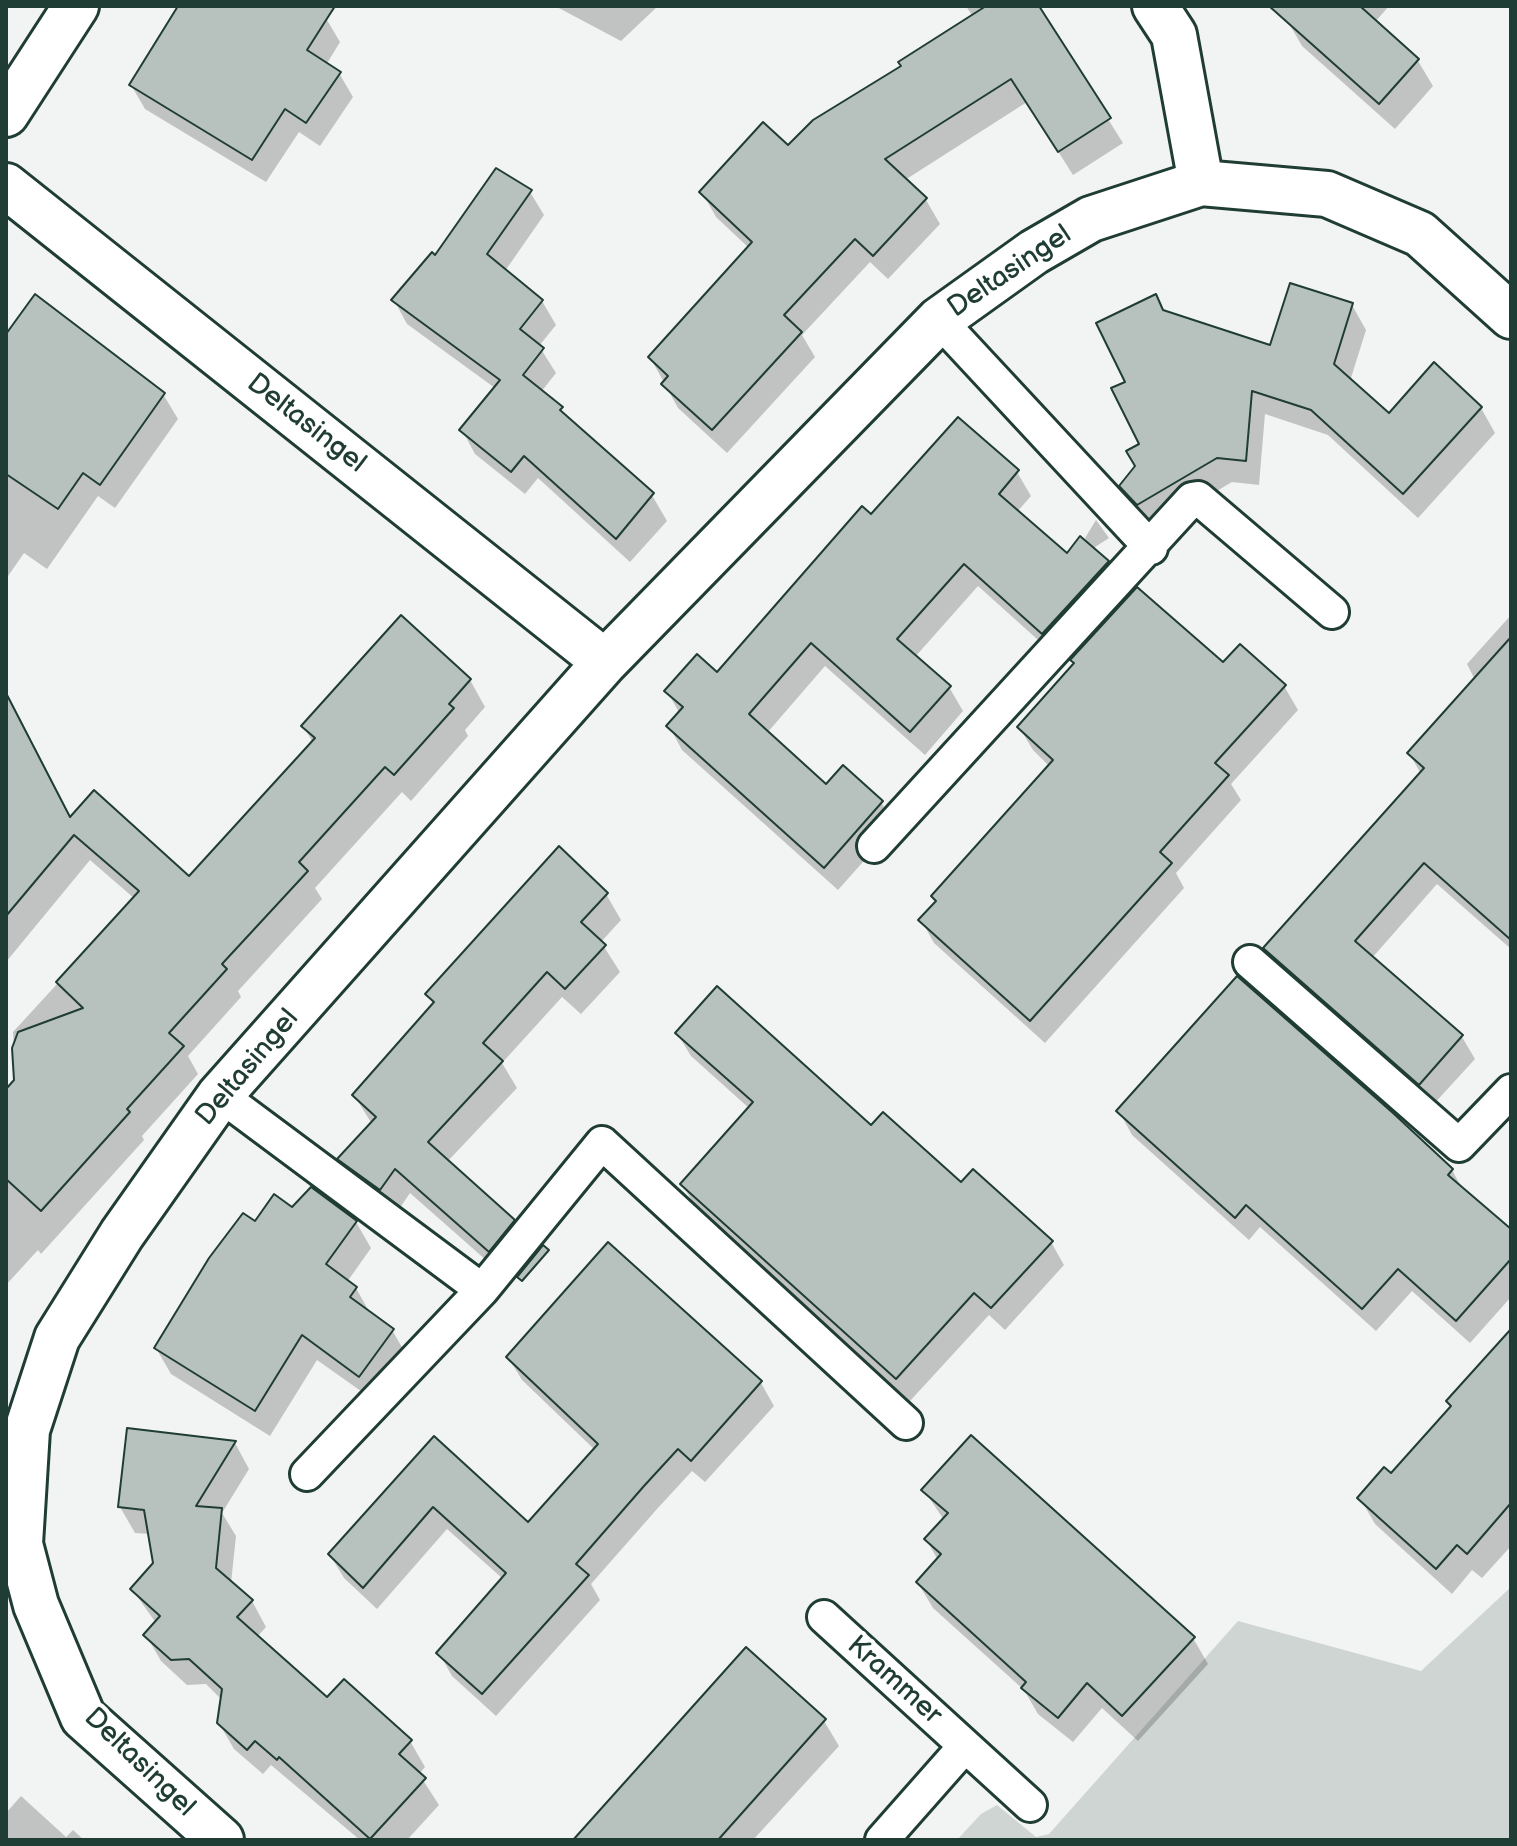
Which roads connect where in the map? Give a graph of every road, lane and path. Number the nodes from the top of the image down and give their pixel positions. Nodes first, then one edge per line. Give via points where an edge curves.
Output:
1 (76, 6) edge
2 (1155, 6) edge
3 (6, 114) edge
4 (1201, 183) junction
5 (6, 186) edge
6 (1511, 316) edge
7 (939, 320) junction
8 (1151, 548) junction
9 (1332, 612) dead end
10 (605, 662) junction
11 (874, 846) dead end
12 (1250, 962) dead end
13 (1511, 1091) edge
14 (220, 1095) junction
15 (482, 1290) junction
16 (906, 1423) dead end
17 (307, 1474) dead end
18 (13, 1544) edge
19 (824, 1617) dead end
20 (965, 1746) junction
21 (1030, 1805) dead end
22 (221, 1840) edge
23 (882, 1840) edge

1 - 3 street
2 - 4 street via 1174,35
4 - 6 street, Deltasingel via 1327,194 1341,200 1420,234
4 - 7 street, Deltasingel via 1091,219 1034,252
5 - 10 street, Deltasingel
7 - 8 lane
7 - 10 street, Deltasingel
8 - 9 lane via 1198,498
8 - 11 lane
10 - 14 street, Deltasingel
12 - 13 lane via 1459,1145
14 - 15 lane
14 - 18 street, Deltasingel via 57,1338 27,1430
15 - 16 lane via 602,1143
15 - 17 lane
18 - 22 street, Deltasingel via 83,1717
19 - 20 lane, Krammer
20 - 21 lane, Krammer
20 - 23 lane, Krammer

